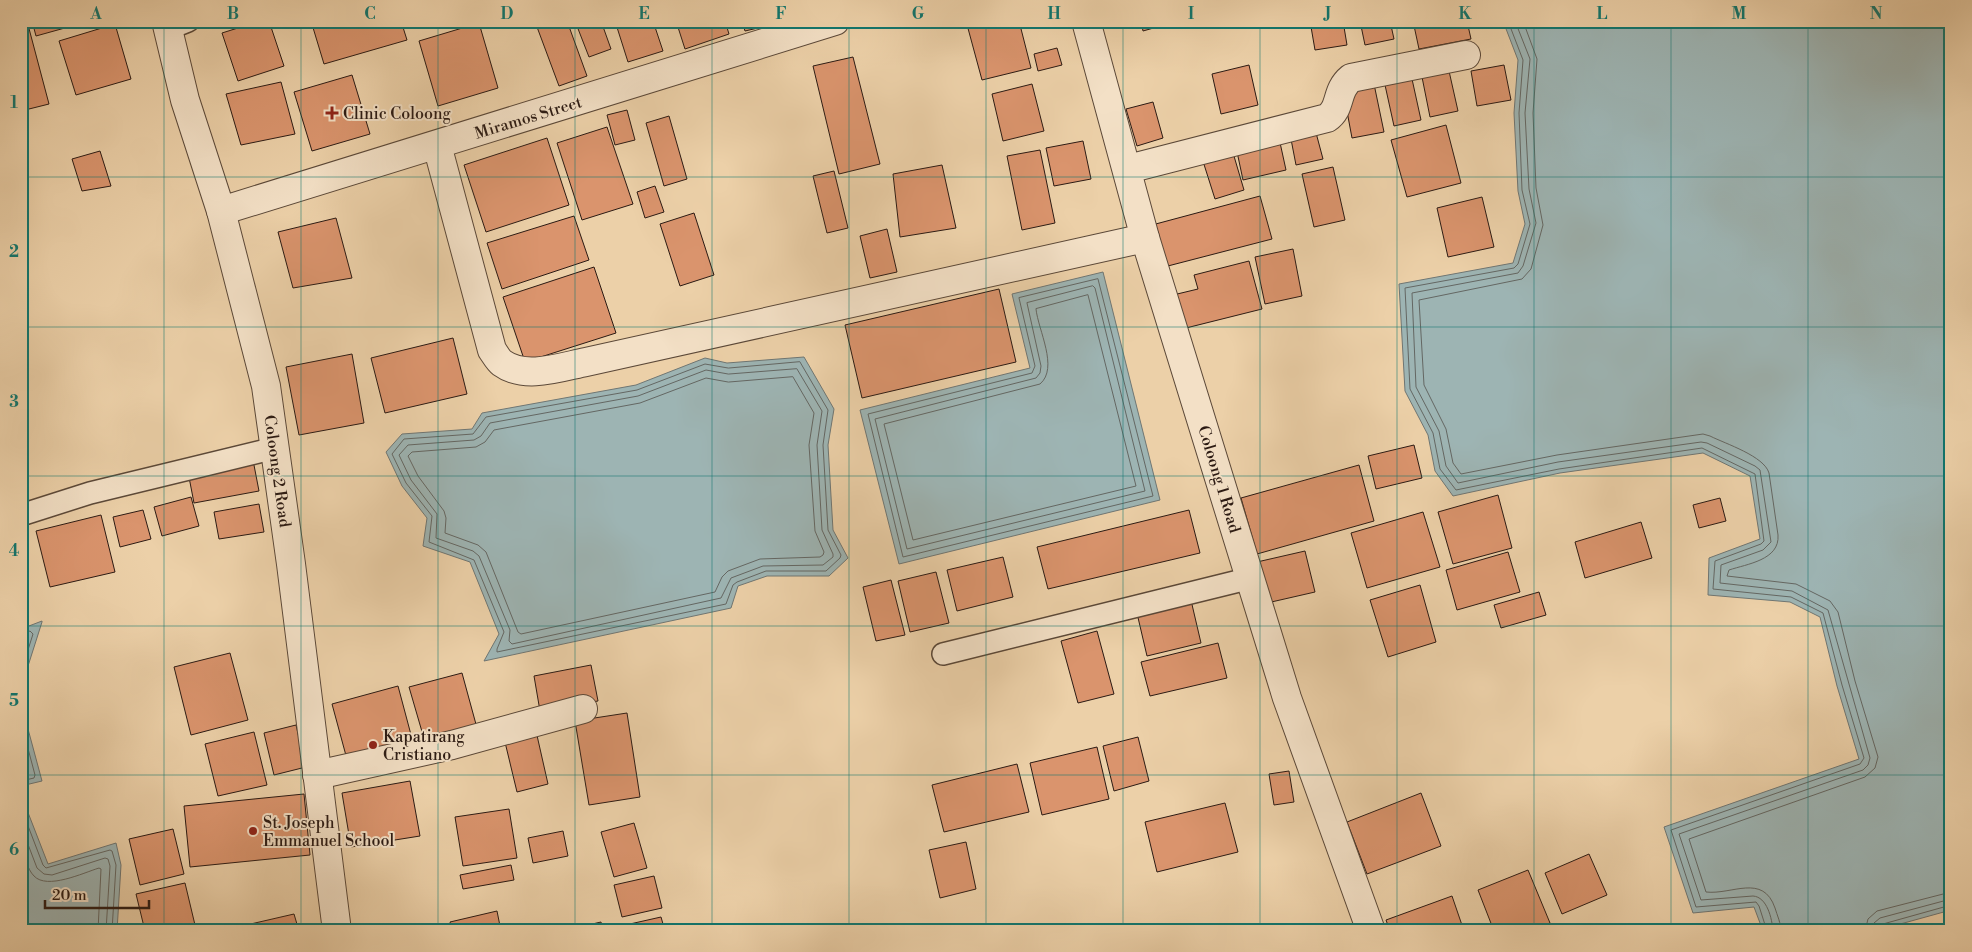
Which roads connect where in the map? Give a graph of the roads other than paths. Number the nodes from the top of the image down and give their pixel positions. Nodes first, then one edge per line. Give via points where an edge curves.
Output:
1 (835, 21) edge
2 (1086, 21) edge
3 (174, 24) edge
4 (1466, 55) dead end
5 (437, 145) junction
6 (1128, 169) junction
7 (221, 211) junction
8 (1146, 238) junction
9 (275, 448) junction
10 (21, 515) edge
11 (1251, 578) junction
12 (944, 654) dead end
13 (583, 709) dead end
14 (318, 775) junction
15 (337, 931) edge
16 (1371, 931) edge

1 - 5 street, Miramos Street
2 - 6 street, Coloong 1 Road
3 - 7 street, Coloong 2 Road via 185,100
4 - 6 street via 1351,78 1344,84 1334,113 1326,118
5 - 7 street, Miramos Street
5 - 8 street via 492,350 501,362 514,369 541,371 586,362
6 - 8 street, Coloong 1 Road
7 - 9 street, Coloong 2 Road via 266,386
8 - 11 street, Coloong 1 Road
9 - 10 lane via 90,493
9 - 14 street, Coloong 2 Road
11 - 12 lane
11 - 16 street, Coloong 1 Road via 1287,698
13 - 14 street via 452,745
14 - 15 street, Coloong 2 Road

